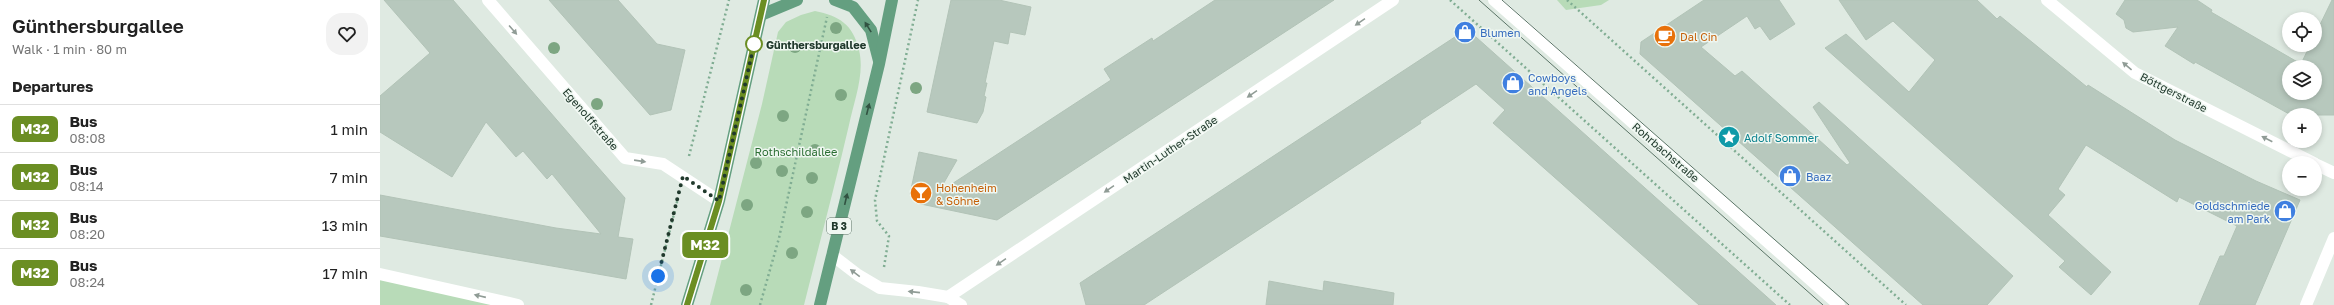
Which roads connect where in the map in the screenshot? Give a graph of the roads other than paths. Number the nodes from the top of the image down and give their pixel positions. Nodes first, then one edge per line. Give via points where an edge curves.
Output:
1 (488, 0) edge
2 (764, 0) edge
3 (797, 0) edge
4 (835, 0) edge
5 (892, 0) edge
6 (1393, 0) edge
7 (1494, 0) edge
8 (2047, 0) edge
9 (761, 15) junction
10 (880, 64) junction
11 (2300, 156) edge
12 (2322, 167) edge
13 (2334, 173) edge
14 (719, 201) junction
15 (2334, 238) edge
16 (832, 255) junction
17 (380, 274) edge
18 (948, 297) junction
19 (518, 305) edge
20 (687, 305) edge
21 (820, 305) edge
22 (961, 305) edge
23 (1839, 305) edge
24 (2306, 305) edge

1 -> 14 street, Egenolffstraße via 624,158 662,164
2 - 9 main road
3 - 9 main road
10 -> 4 main road via 871,30 853,7
5 - 10 main road, B 3
6 -> 18 street, Martin-Luther-Straße
7 - 23 street, Rohrbachstraße
11 -> 8 street, Böttgerstraße via 2135,73
9 - 14 main road
16 -> 10 main road, B 3
12 - 13 street, Böttgerstraße
14 - 20 main road
15 - 24 street
18 -> 16 street via 880,288
16 - 21 main road, B 3
19 -> 17 street
18 - 22 street

